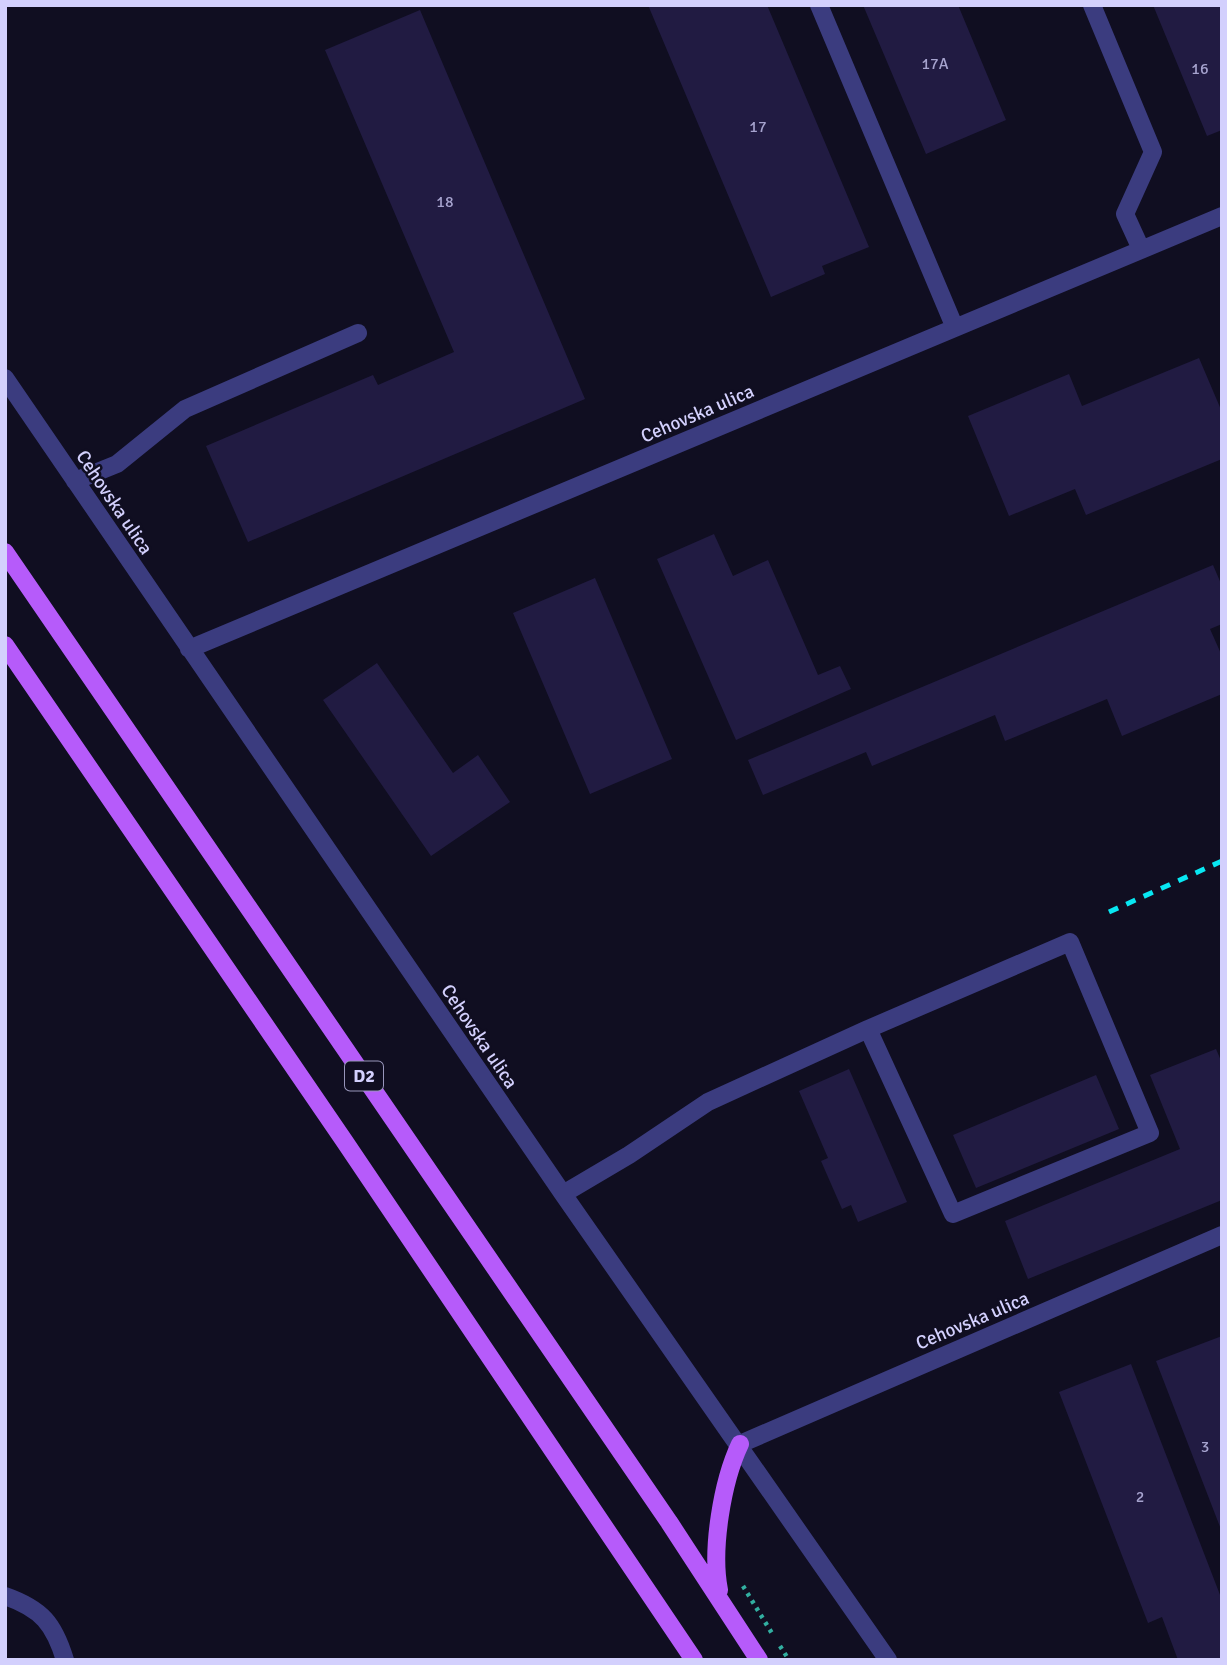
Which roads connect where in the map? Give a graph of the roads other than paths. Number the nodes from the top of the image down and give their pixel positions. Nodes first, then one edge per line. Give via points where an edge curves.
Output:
1 (819, 5) edge
2 (1092, 5) edge
3 (1222, 216) edge
4 (1141, 249) junction
5 (955, 328) junction
6 (358, 333) dead end
7 (5, 379) edge
8 (75, 481) junction
9 (5, 552) edge
10 (5, 645) edge
11 (190, 649) junction
12 (868, 1029) junction
13 (563, 1194) junction
14 (1222, 1235) edge
15 (740, 1444) junction
16 (5, 1596) edge
17 (722, 1601) junction
18 (65, 1660) edge
19 (694, 1660) edge
20 (759, 1660) edge
21 (888, 1660) edge

1 - 5 street
2 - 4 street via 1153,152 1125,214
3 - 4 street, Cehovska ulica
4 - 5 street, Cehovska ulica
5 - 11 street, Cehovska ulica
6 - 8 street via 185,409 117,464
7 - 8 street, Cehovska ulica
8 - 11 street, Cehovska ulica
9 - 17 main road, D2
10 - 19 main road, D2
11 - 13 street, Cehovska ulica
12 - 12 street via 953,1213 1150,1133 1070,942
12 - 13 street via 708,1102
13 - 15 street, Cehovska ulica
14 - 15 street, Cehovska ulica
15 - 17 main road via 715,1540 714,1566
15 - 21 street, Cehovska ulica
16 - 18 street via 29,1604 56,1630
17 - 20 main road, D2

